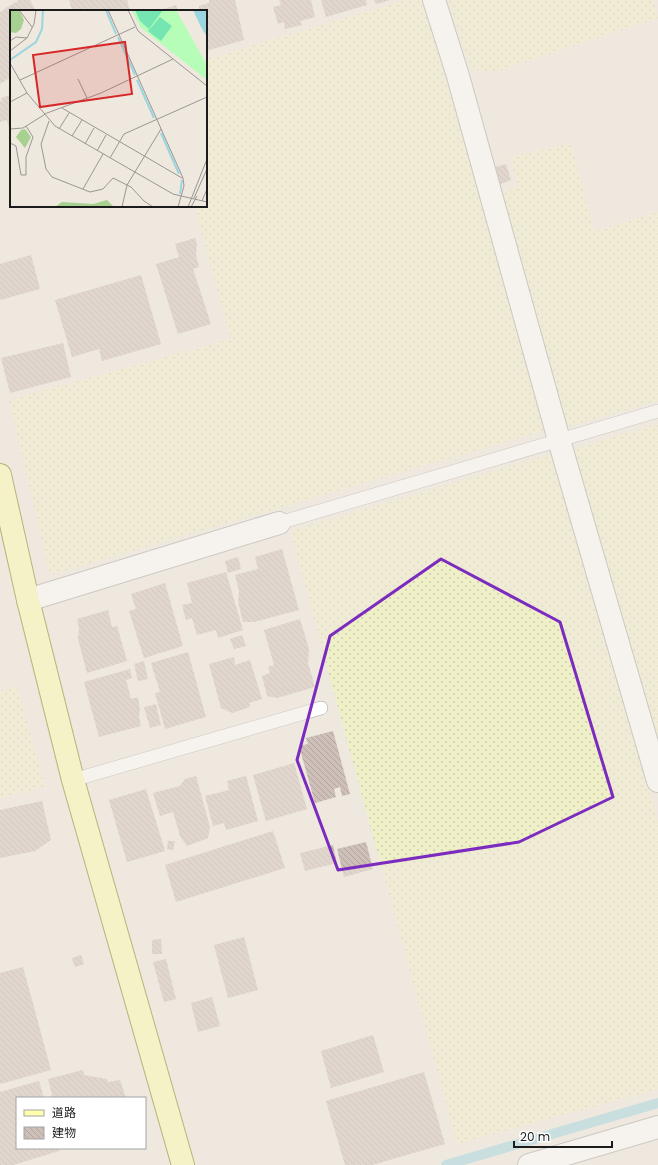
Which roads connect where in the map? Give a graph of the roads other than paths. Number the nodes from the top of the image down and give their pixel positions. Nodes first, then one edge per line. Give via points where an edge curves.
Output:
1 (434, 0) edge
2 (658, 412) edge
3 (559, 440) junction
4 (0, 475) edge
5 (278, 523) joint
6 (28, 600) junction
7 (321, 708) dead end
8 (73, 780) junction
9 (658, 781) edge
10 (658, 1127) edge
11 (183, 1165) edge
12 (529, 1165) edge

1 - 3 street via 458,76
2 - 3 lane
3 - 5 lane
3 - 9 street
4 - 6 street
5 - 6 street
6 - 8 street
7 - 8 lane
8 - 11 street
10 - 12 street

